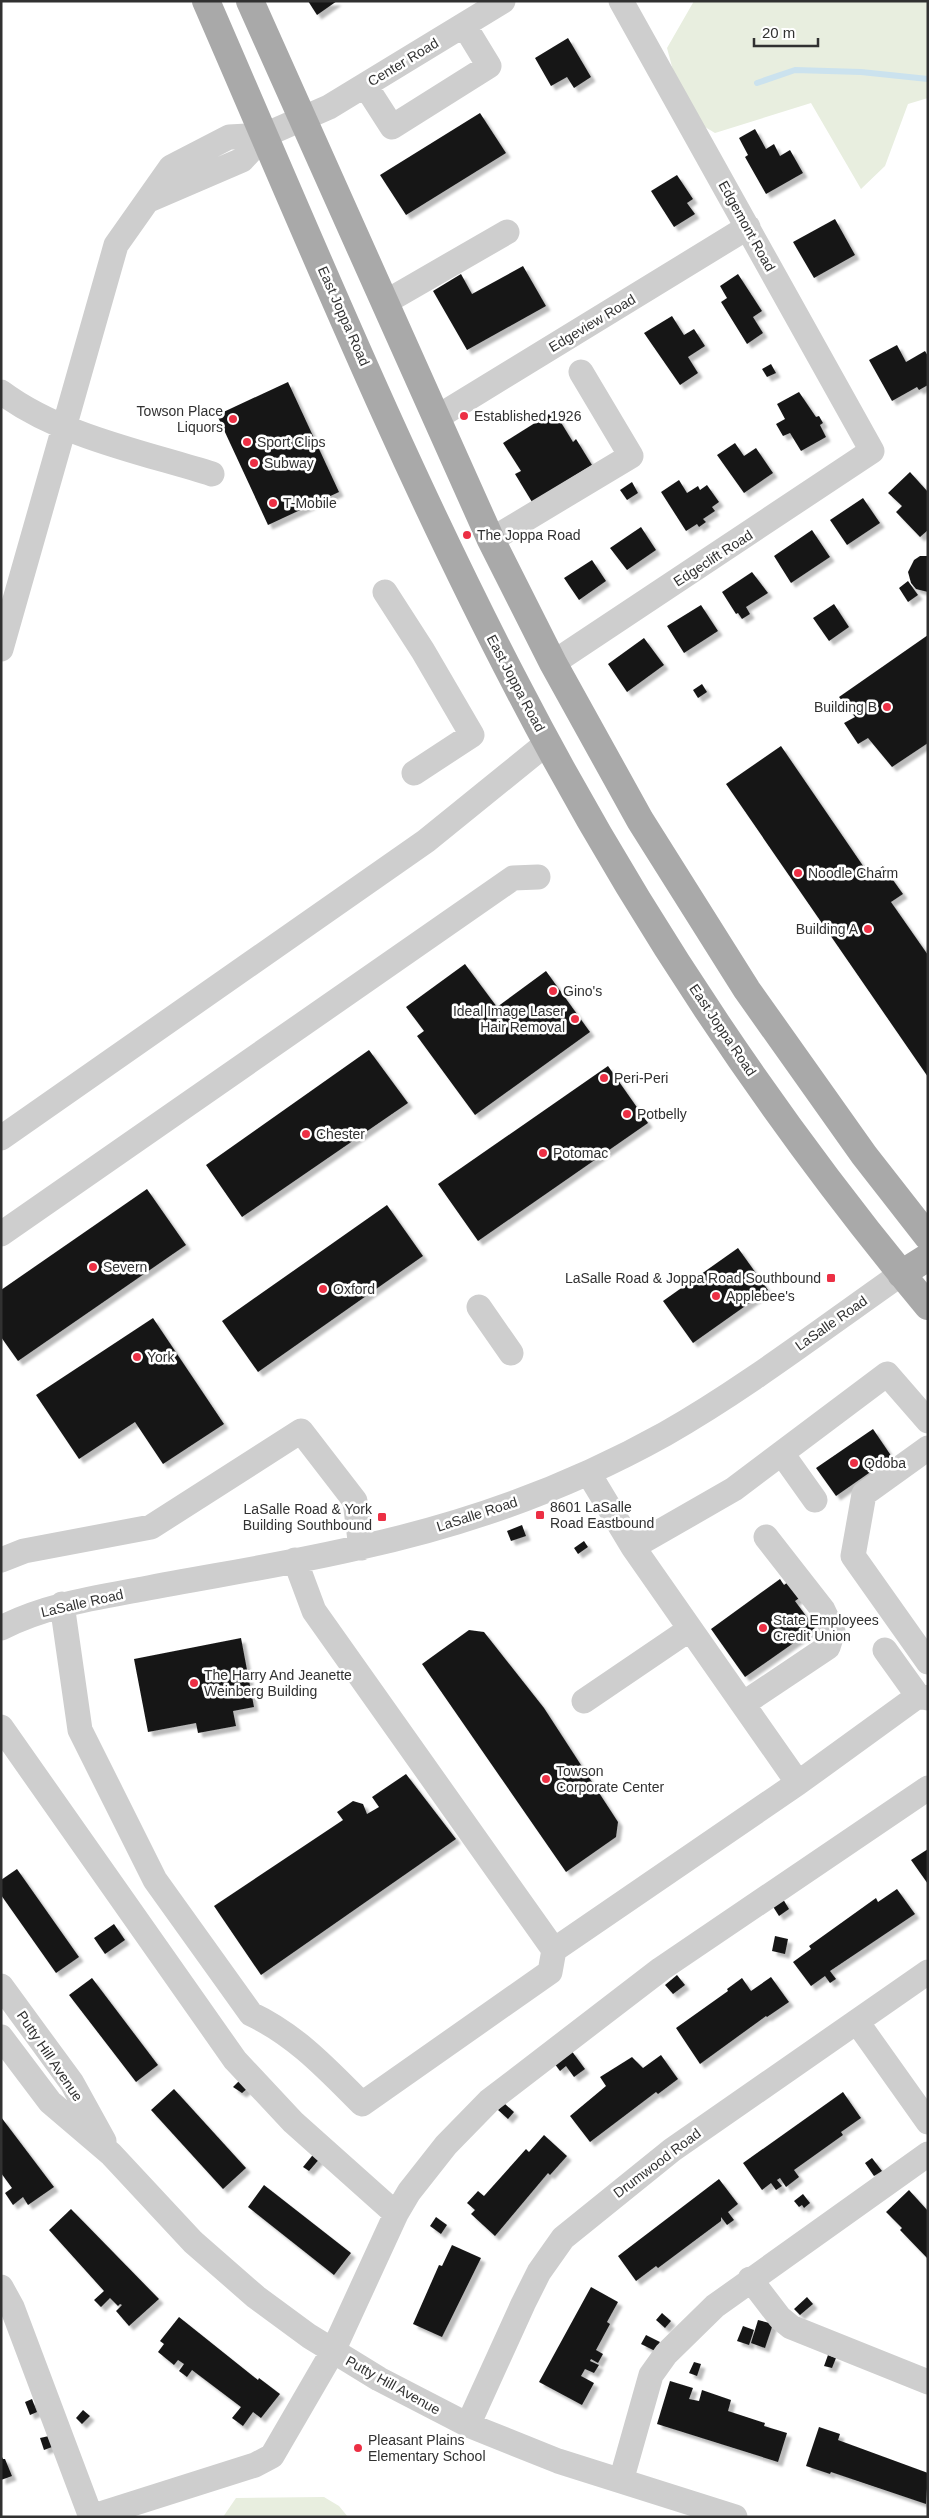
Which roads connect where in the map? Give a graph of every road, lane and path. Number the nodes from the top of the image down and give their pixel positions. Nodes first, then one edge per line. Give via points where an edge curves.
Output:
1 (206, 1) edge
2 (250, 1) edge
3 (503, 1) edge
4 (621, 1) edge
5 (464, 25) junction
6 (365, 85) junction
7 (302, 120) junction
8 (265, 135) junction
9 (748, 227) junction
10 (507, 232) dead end
11 (384, 303) junction
12 (580, 372) dead end
13 (1, 392) edge
14 (436, 418) junction
15 (64, 427) junction
16 (872, 451) joint
17 (212, 474) dead end
18 (491, 540) junction
19 (385, 592) dead end
20 (1, 649) edge
21 (553, 663) junction
22 (548, 743) junction
23 (414, 773) dead end
24 (640, 820) junction
25 (602, 842) junction
26 (538, 878) dead end
27 (1, 1138) edge
28 (1, 1234) edge
29 (928, 1237) edge
30 (928, 1257) edge
31 (901, 1274) junction
32 (928, 1306) edge
33 (479, 1307) dead end
34 (511, 1353) dead end
35 (928, 1421) edge
36 (928, 1448) edge
37 (782, 1455) junction
38 (589, 1474) junction
39 (815, 1500) dead end
40 (766, 1537) dead end
41 (633, 1547) junction
42 (361, 1548) junction
43 (1, 1560) edge
44 (295, 1560) junction
45 (62, 1604) junction
46 (1, 1628) edge
47 (690, 1629) junction
48 (885, 1650) dead end
49 (928, 1662) edge
50 (923, 1697) edge
51 (584, 1700) dead end
52 (743, 1704) junction
53 (1, 1727) edge
54 (798, 1783) junction
55 (928, 1788) edge
56 (554, 1950) junction
57 (928, 1972) edge
58 (1, 1986) edge
59 (857, 2022) junction
60 (1, 2037) edge
61 (928, 2122) edge
62 (111, 2154) junction
63 (928, 2154) edge
64 (396, 2214) junction
65 (750, 2279) junction
66 (1, 2286) edge
67 (333, 2351) junction
68 (928, 2382) edge
69 (468, 2425) junction
70 (621, 2480) junction
71 (91, 2517) edge
72 (735, 2517) edge

1 - 8 main road, East Joppa Road
2 - 7 main road
3 - 5 street, Center Road
4 - 9 street, Edgemont Road
5 - 6 street, Center Road
5 - 6 street via 489,66 392,127
6 - 7 street, Center Road
7 - 8 street, Center Road
7 - 11 main road
8 - 15 street, Center Road via 229,137 171,167 116,245
8 - 22 main road, East Joppa Road via 444,540
9 - 14 street, Edgeview Road
9 - 16 street, Edgemont Road
10 - 11 street
11 - 14 main road
12 - 18 street via 631,456
13 - 15 street via 22,407
14 - 18 main road
15 - 17 street
15 - 20 street, Center Road
16 - 21 street, Edgeclift Road
18 - 21 main road
19 - 23 street via 472,735
21 - 24 main road
22 - 25 main road, East Joppa Road
22 - 27 street via 426,841
24 - 25 main road
24 - 29 main road via 706,928 793,1058
25 - 31 main road, East Joppa Road via 744,1064
26 - 28 street via 513,878
30 - 31 main road
31 - 32 main road, East Joppa Road
31 - 38 street, LaSalle Road via 732,1392 666,1434
33 - 34 street
35 - 37 street via 888,1374
36 - 49 street via 864,1494 853,1556
37 - 39 street
37 - 41 street via 734,1489
38 - 41 street
38 - 42 street, LaSalle Road via 492,1511
40 - 52 street via 823,1610 833,1631 828,1647
41 - 47 street
42 - 43 street via 355,1501 301,1431 151,1527 24,1552
42 - 44 street, LaSalle Road
44 - 45 street, LaSalle Road
44 - 56 street via 314,1611
45 - 46 street, LaSalle Road
45 - 56 street via 80,1730 155,1880 251,2014 284,2032 321,2062 362,2104 550,1972
47 - 51 street
47 - 52 street
48 - 50 street
50 - 54 street
52 - 54 street
53 - 64 street via 236,2060 293,2122
54 - 56 street
55 - 64 street via 661,1969 490,2101 446,2145
57 - 59 street, Drumwood Road
58 - 62 street, Putty Hill Avenue via 72,2083
59 - 61 street
59 - 69 street, Drumwood Road via 672,2150 562,2238 527,2296
60 - 62 street, Putty Hill Avenue via 50,2102
62 - 67 street, Putty Hill Avenue via 162,2212 224,2271 285,2320
63 - 65 street
64 - 67 street
65 - 68 street via 780,2318 791,2327
65 - 70 street via 690,2329 651,2375
66 - 71 street via 12,2307
67 - 69 street, Putty Hill Avenue
67 - 71 street via 272,2456 255,2465
69 - 70 street, Putty Hill Avenue via 558,2461
70 - 72 street, Putty Hill Avenue

